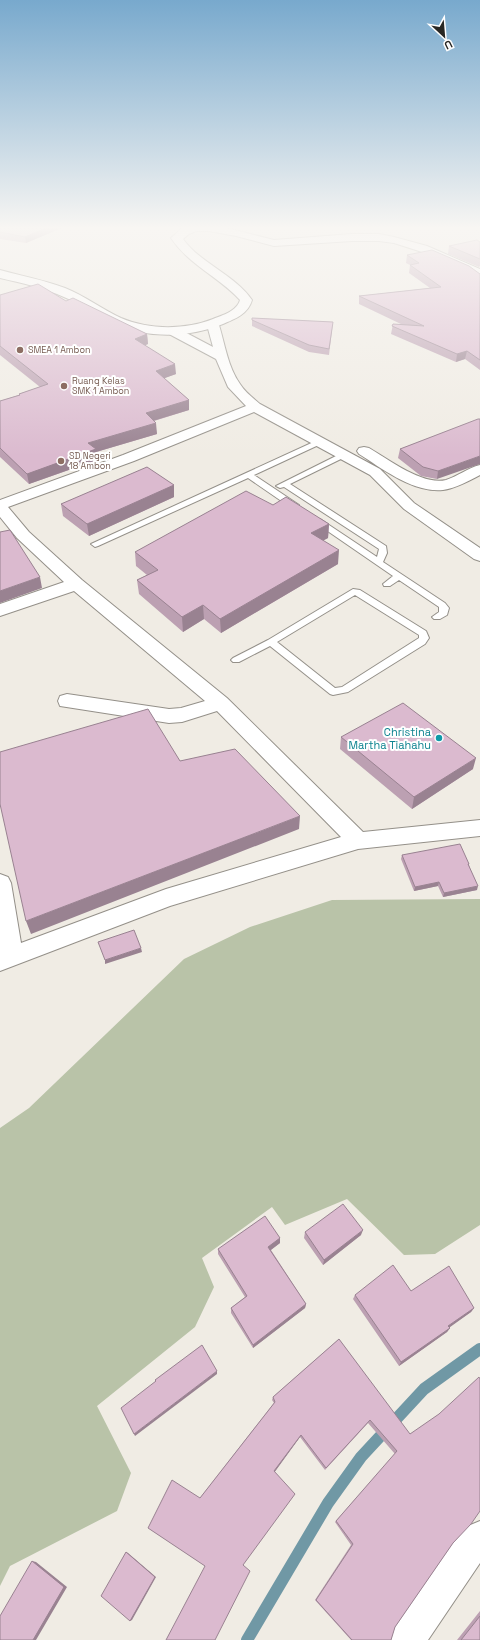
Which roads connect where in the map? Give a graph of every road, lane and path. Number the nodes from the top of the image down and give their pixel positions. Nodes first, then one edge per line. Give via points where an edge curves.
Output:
1 (87, 303) edge
2 (246, 303) edge
3 (212, 325) junction
4 (173, 331) junction
5 (221, 357) junction
6 (255, 407) junction
7 (317, 440) junction
8 (345, 455) junction
9 (480, 469) edge
10 (249, 475) junction
11 (285, 484) junction
12 (271, 491) junction
13 (0, 506) edge
14 (95, 544) dead end
15 (480, 556) edge
16 (379, 562) junction
17 (400, 576) junction
18 (76, 584) junction
19 (388, 584) dead end
20 (0, 610) edge
21 (437, 617) dead end
22 (271, 642) junction
23 (236, 660) dead end
24 (67, 701) dead end
25 (220, 703) junction
26 (480, 828) edge
27 (358, 840) junction
28 (0, 883) edge
29 (6, 958) edge
30 (480, 1538) edge
31 (407, 1640) edge

1 - 4 street via 118,321 149,330
2 - 3 street via 236,314
3 - 4 street
3 - 5 street
4 - 5 street
5 - 6 street via 232,383
6 - 7 street
6 - 13 street
7 - 8 street
7 - 9 street via 334,439 352,444 426,484 443,486
7 - 10 lane
8 - 11 lane
8 - 15 street via 375,472 409,506
10 - 12 lane
10 - 14 lane
11 - 12 lane
11 - 16 lane via 383,548
12 - 16 lane
13 - 18 street via 23,535
16 - 17 lane
17 - 19 lane
17 - 21 lane via 442,605 444,613
18 - 20 street
18 - 25 street
22 - 22 lane via 353,592 371,594 421,627 424,638 422,642 345,690 333,692
22 - 23 lane
24 - 25 street via 169,716 182,715
25 - 27 street
26 - 27 street
27 - 29 street via 166,898
28 - 29 street
30 - 31 street via 463,1557

